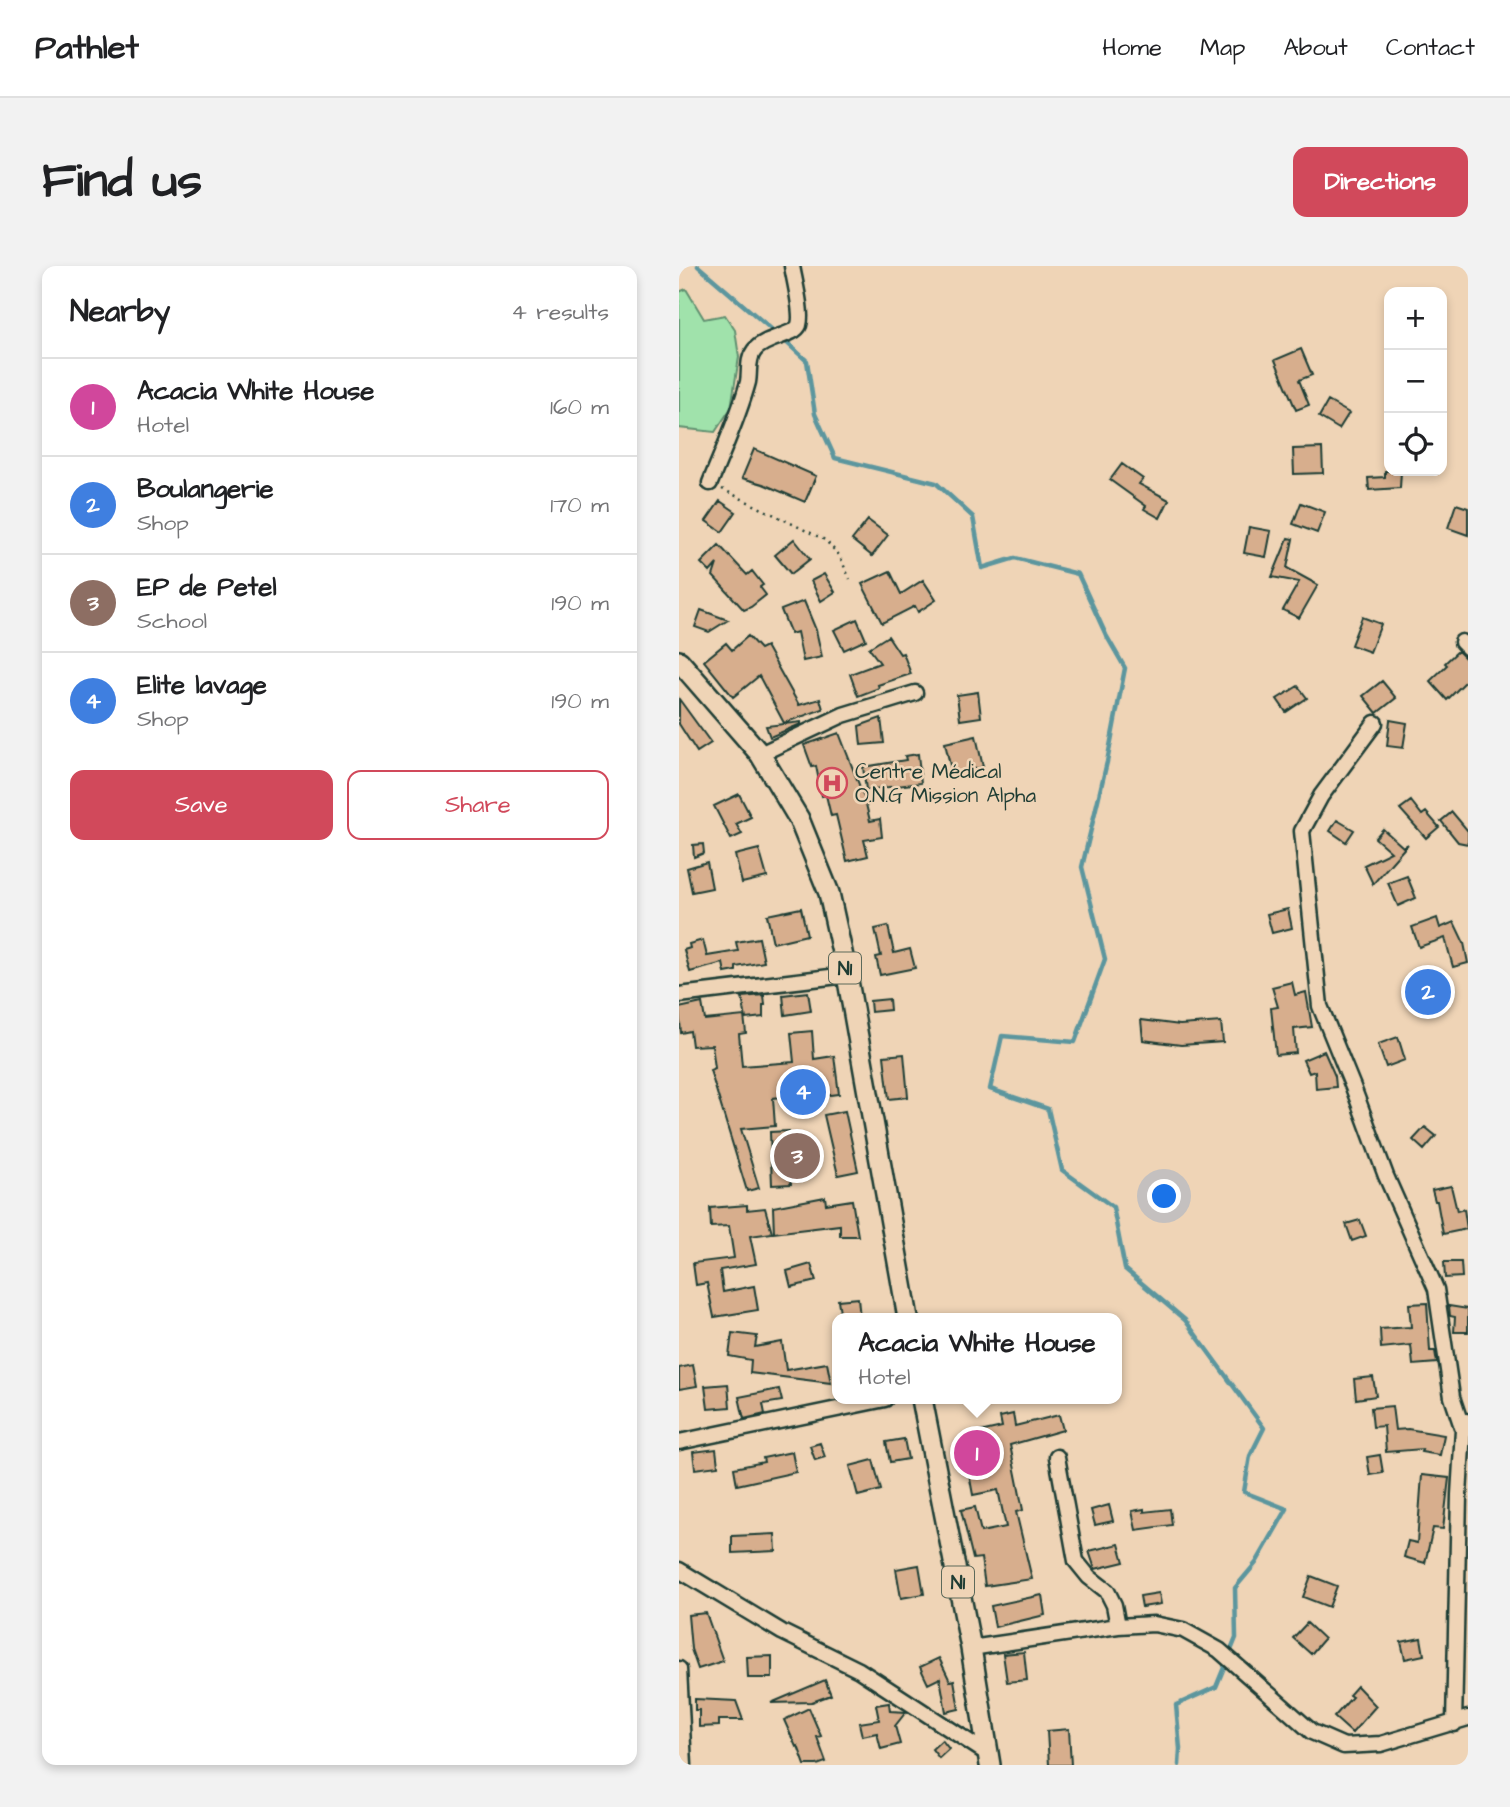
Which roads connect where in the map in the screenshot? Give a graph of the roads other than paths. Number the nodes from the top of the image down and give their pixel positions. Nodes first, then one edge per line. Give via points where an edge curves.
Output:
1 (792, 266) edge
2 (710, 483) road end
3 (679, 662) edge
4 (915, 692) dead end
5 (1375, 723) dead end
6 (760, 754) junction
7 (847, 975) junction
8 (679, 995) edge
9 (907, 1313) edge
10 (861, 1404) edge
11 (923, 1404) edge
12 (1466, 1423) edge
13 (679, 1442) edge
14 (1057, 1457) dead end
15 (679, 1570) edge
16 (1118, 1626) junction
17 (971, 1648) junction
18 (679, 1669) edge
19 (1461, 1721) edge
20 (989, 1760) edge
21 (684, 1765) edge

1 - 2 street via 799,326 755,349 748,381
3 - 6 highway, N1
4 - 6 street via 843,715
5 - 12 street via 1321,796 1302,831 1320,1006 1386,1177 1436,1289 1452,1397
6 - 7 highway, N1 via 799,819 829,893
7 - 8 street
7 - 9 highway, N1
10 - 13 street
11 - 17 highway, N1
12 - 19 street via 1459,1495
14 - 16 street via 1076,1561 1107,1591
15 - 20 street via 782,1632 859,1670
16 - 17 street
16 - 19 street via 1183,1630 1219,1650 1312,1732 1344,1746 1381,1744
17 - 20 highway, N1
18 - 21 street

